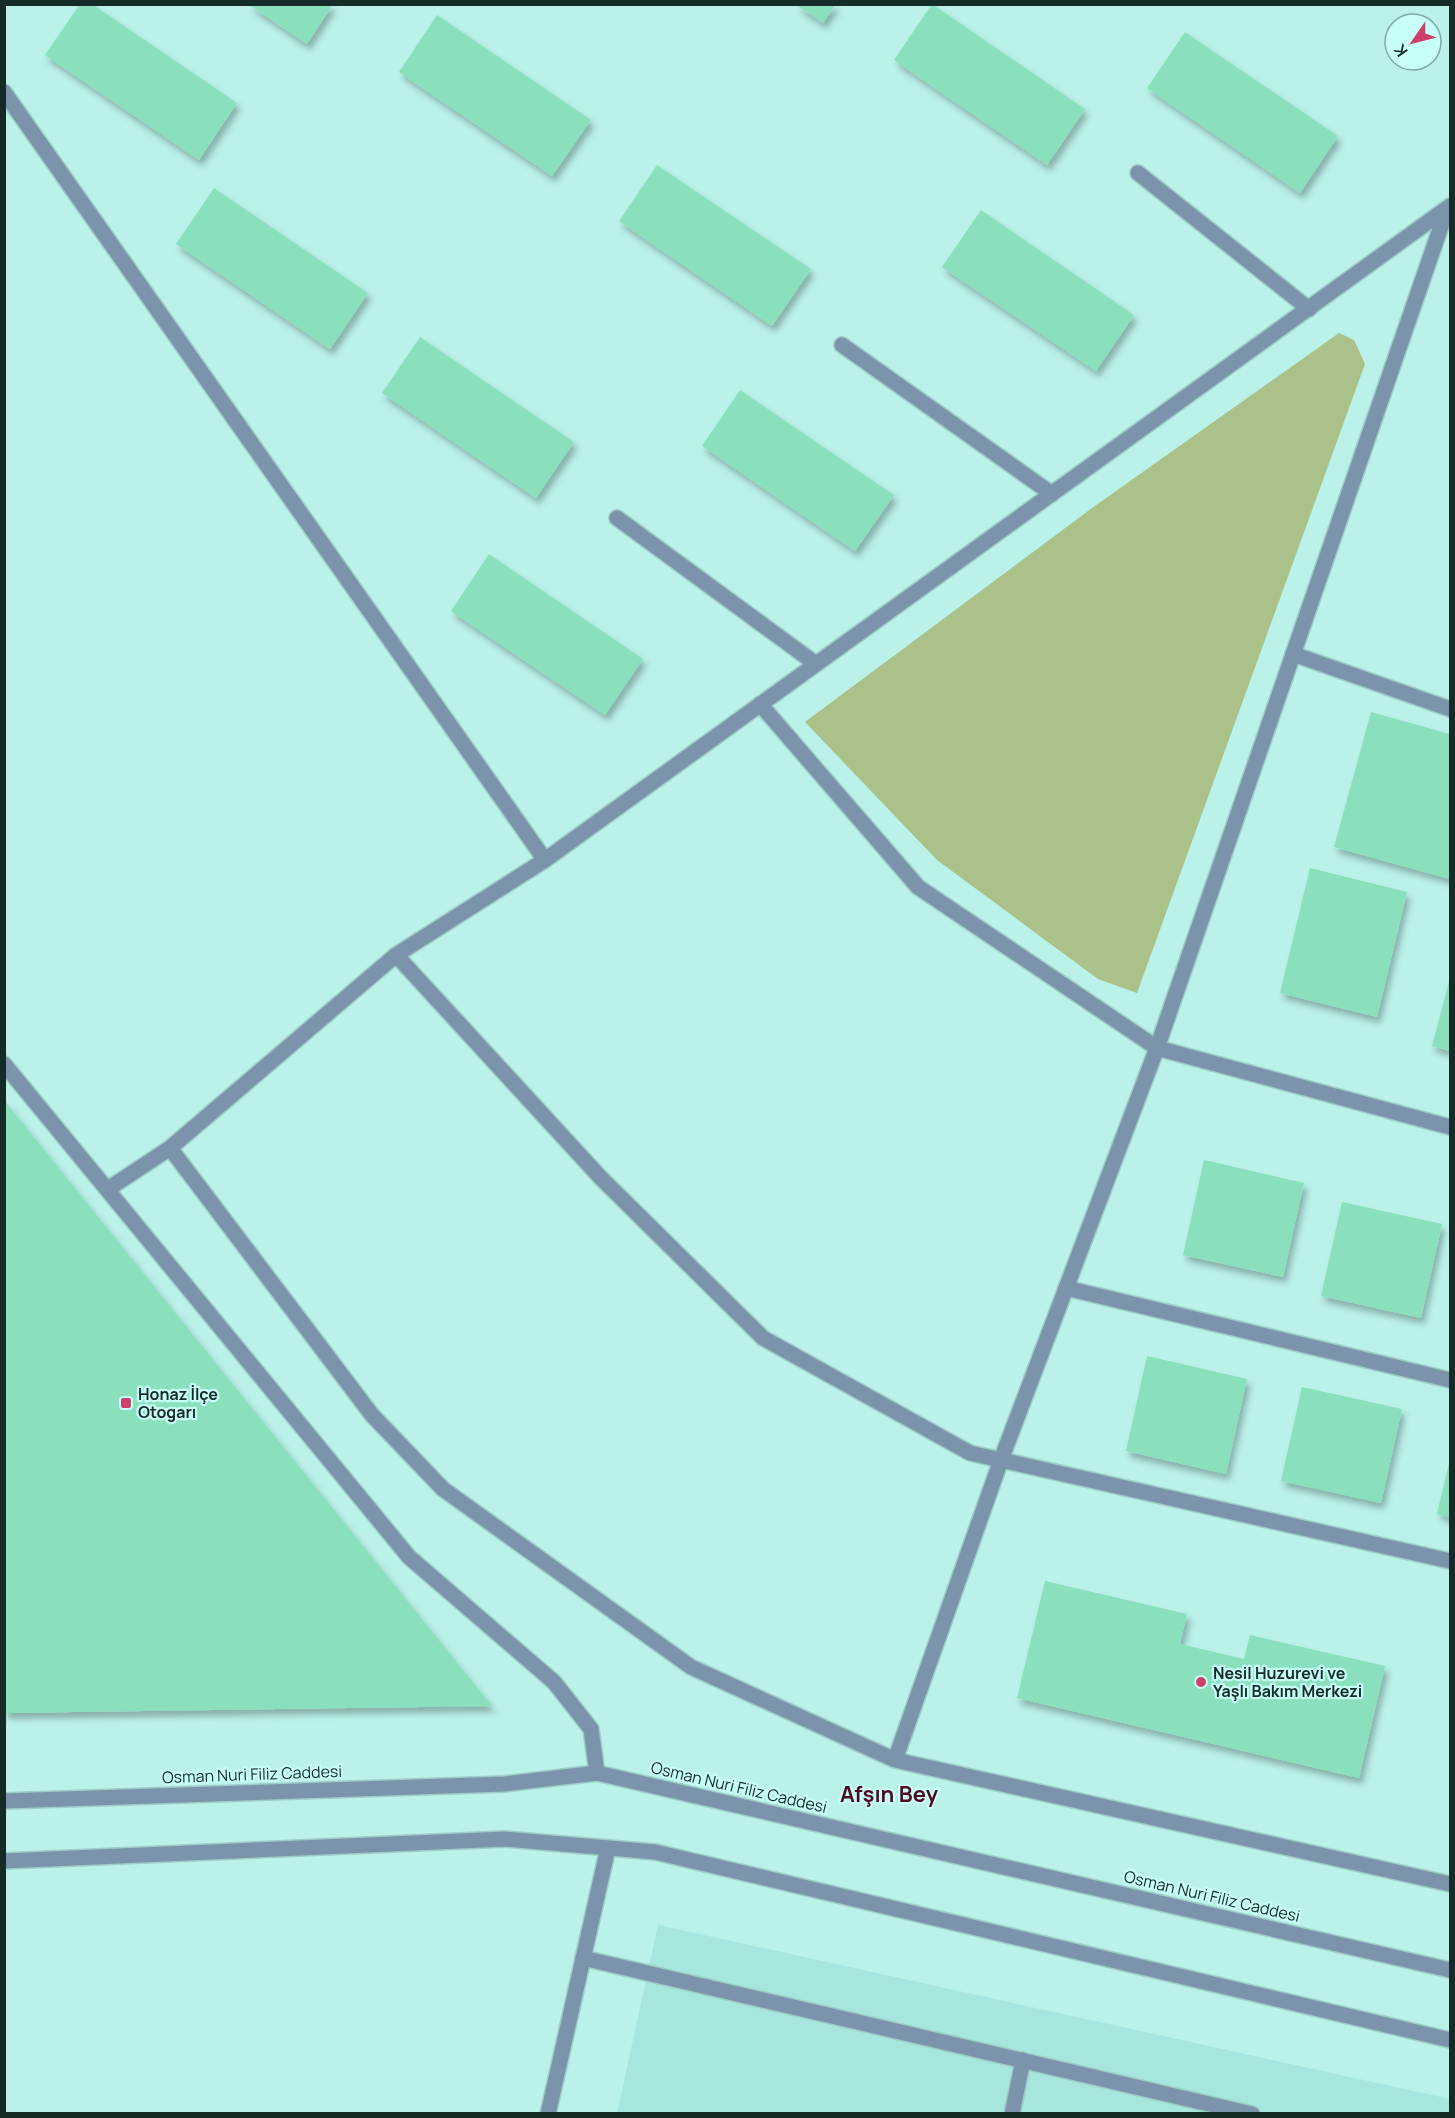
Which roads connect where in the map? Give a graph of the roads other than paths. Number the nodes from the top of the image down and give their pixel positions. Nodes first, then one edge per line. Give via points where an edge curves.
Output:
1 (4, 92) edge
2 (1138, 173) dead end
3 (1449, 207) edge
4 (1309, 309) junction
5 (842, 345) dead end
6 (1052, 494) junction
7 (617, 518) dead end
8 (1293, 654) junction
9 (816, 664) junction
10 (760, 704) junction
11 (1450, 710) edge
12 (545, 860) junction
13 (396, 955) junction
14 (1157, 1048) junction
15 (4, 1064) edge
16 (1450, 1127) edge
17 (170, 1148) junction
18 (108, 1189) junction
19 (1065, 1288) junction
20 (1450, 1380) edge
21 (1001, 1460) junction
22 (1450, 1561) edge
23 (895, 1760) junction
24 (597, 1773) junction
25 (4, 1801) edge
26 (608, 1848) junction
27 (4, 1861) edge
28 (1450, 1884) edge
29 (583, 1958) junction
30 (1450, 1970) edge
31 (1450, 2040) edge
32 (1023, 2060) junction
33 (548, 2114) edge
34 (1012, 2114) edge
35 (1252, 2114) edge

1 - 12 street
2 - 4 street
3 - 4 street
3 - 8 street
4 - 6 street
5 - 6 street
6 - 9 street
7 - 9 street
8 - 11 street
8 - 14 street
9 - 10 street
10 - 12 street
10 - 14 street via 918,887
12 - 13 street
13 - 17 street
13 - 21 street via 600,1178 763,1338 970,1453
14 - 16 street
14 - 19 street
15 - 18 street
17 - 18 street
17 - 23 street via 372,1415 443,1489 691,1667
18 - 24 street via 409,1557 554,1683 591,1730
19 - 20 street
19 - 21 street
21 - 22 street
21 - 23 street
23 - 28 street
24 - 25 street, Osman Nuri Filiz Caddesi via 504,1784
24 - 30 street, Osman Nuri Filiz Caddesi
26 - 27 street via 505,1839
26 - 29 street
26 - 31 street via 655,1852
29 - 32 street
29 - 33 street
32 - 34 street
32 - 35 street

